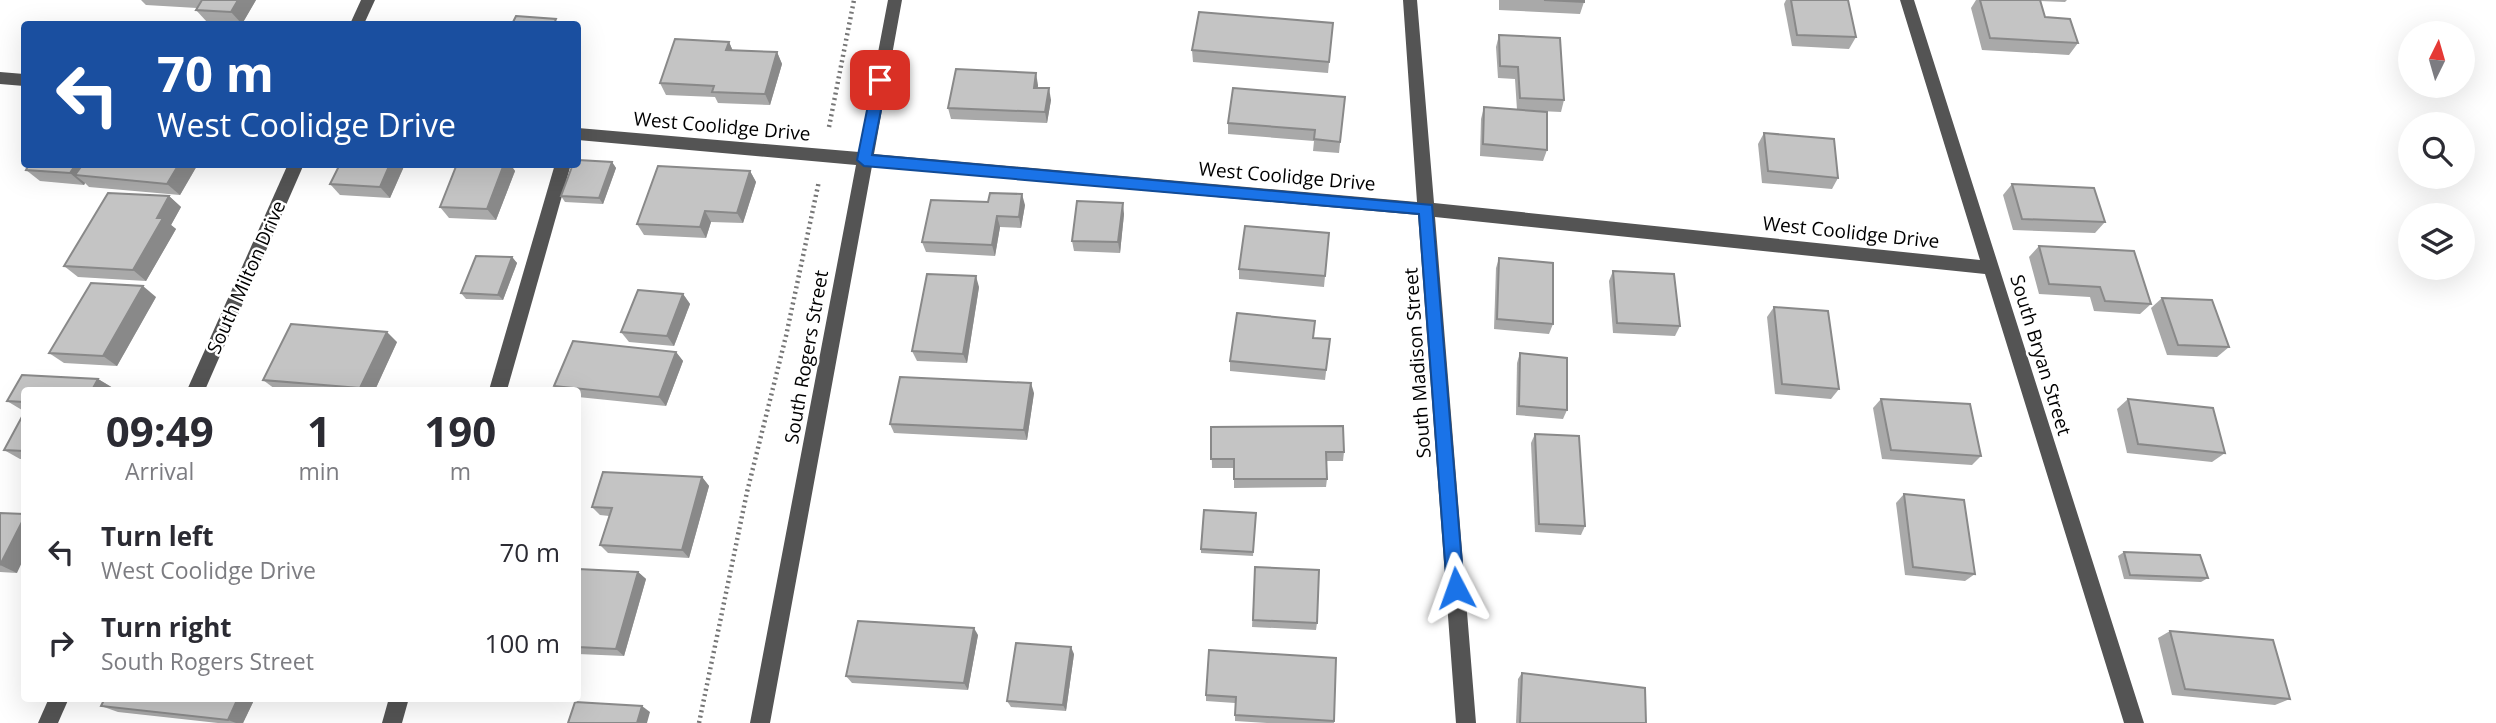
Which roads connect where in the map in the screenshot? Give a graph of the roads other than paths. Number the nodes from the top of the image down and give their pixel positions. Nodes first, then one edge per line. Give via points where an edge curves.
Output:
1 (368, 0) edge
2 (895, 0) edge
3 (1410, 0) edge
4 (1907, 0) edge
5 (358, 21) edge
6 (0, 78) edge
7 (21, 80) edge
8 (581, 134) edge
9 (864, 160) junction
10 (294, 168) edge
11 (562, 168) edge
12 (1426, 209) junction
13 (1991, 268) junction
14 (197, 387) edge
15 (499, 387) edge
16 (57, 702) edge
17 (398, 702) edge
18 (48, 723) edge
19 (392, 723) edge
20 (760, 723) edge
21 (1466, 723) edge
22 (2134, 723) edge

1 - 5 street
2 - 9 street, South Rogers Street
3 - 12 street, South Madison Street
4 - 13 street, South Bryan Street
6 - 7 street
8 - 9 street, West Coolidge Drive
9 - 12 street, West Coolidge Drive
9 - 20 street, South Rogers Street
10 - 14 street, South Milton Drive
11 - 15 street
12 - 13 street, West Coolidge Drive
12 - 21 street, South Madison Street
13 - 22 street, South Bryan Street
16 - 18 street
17 - 19 street

